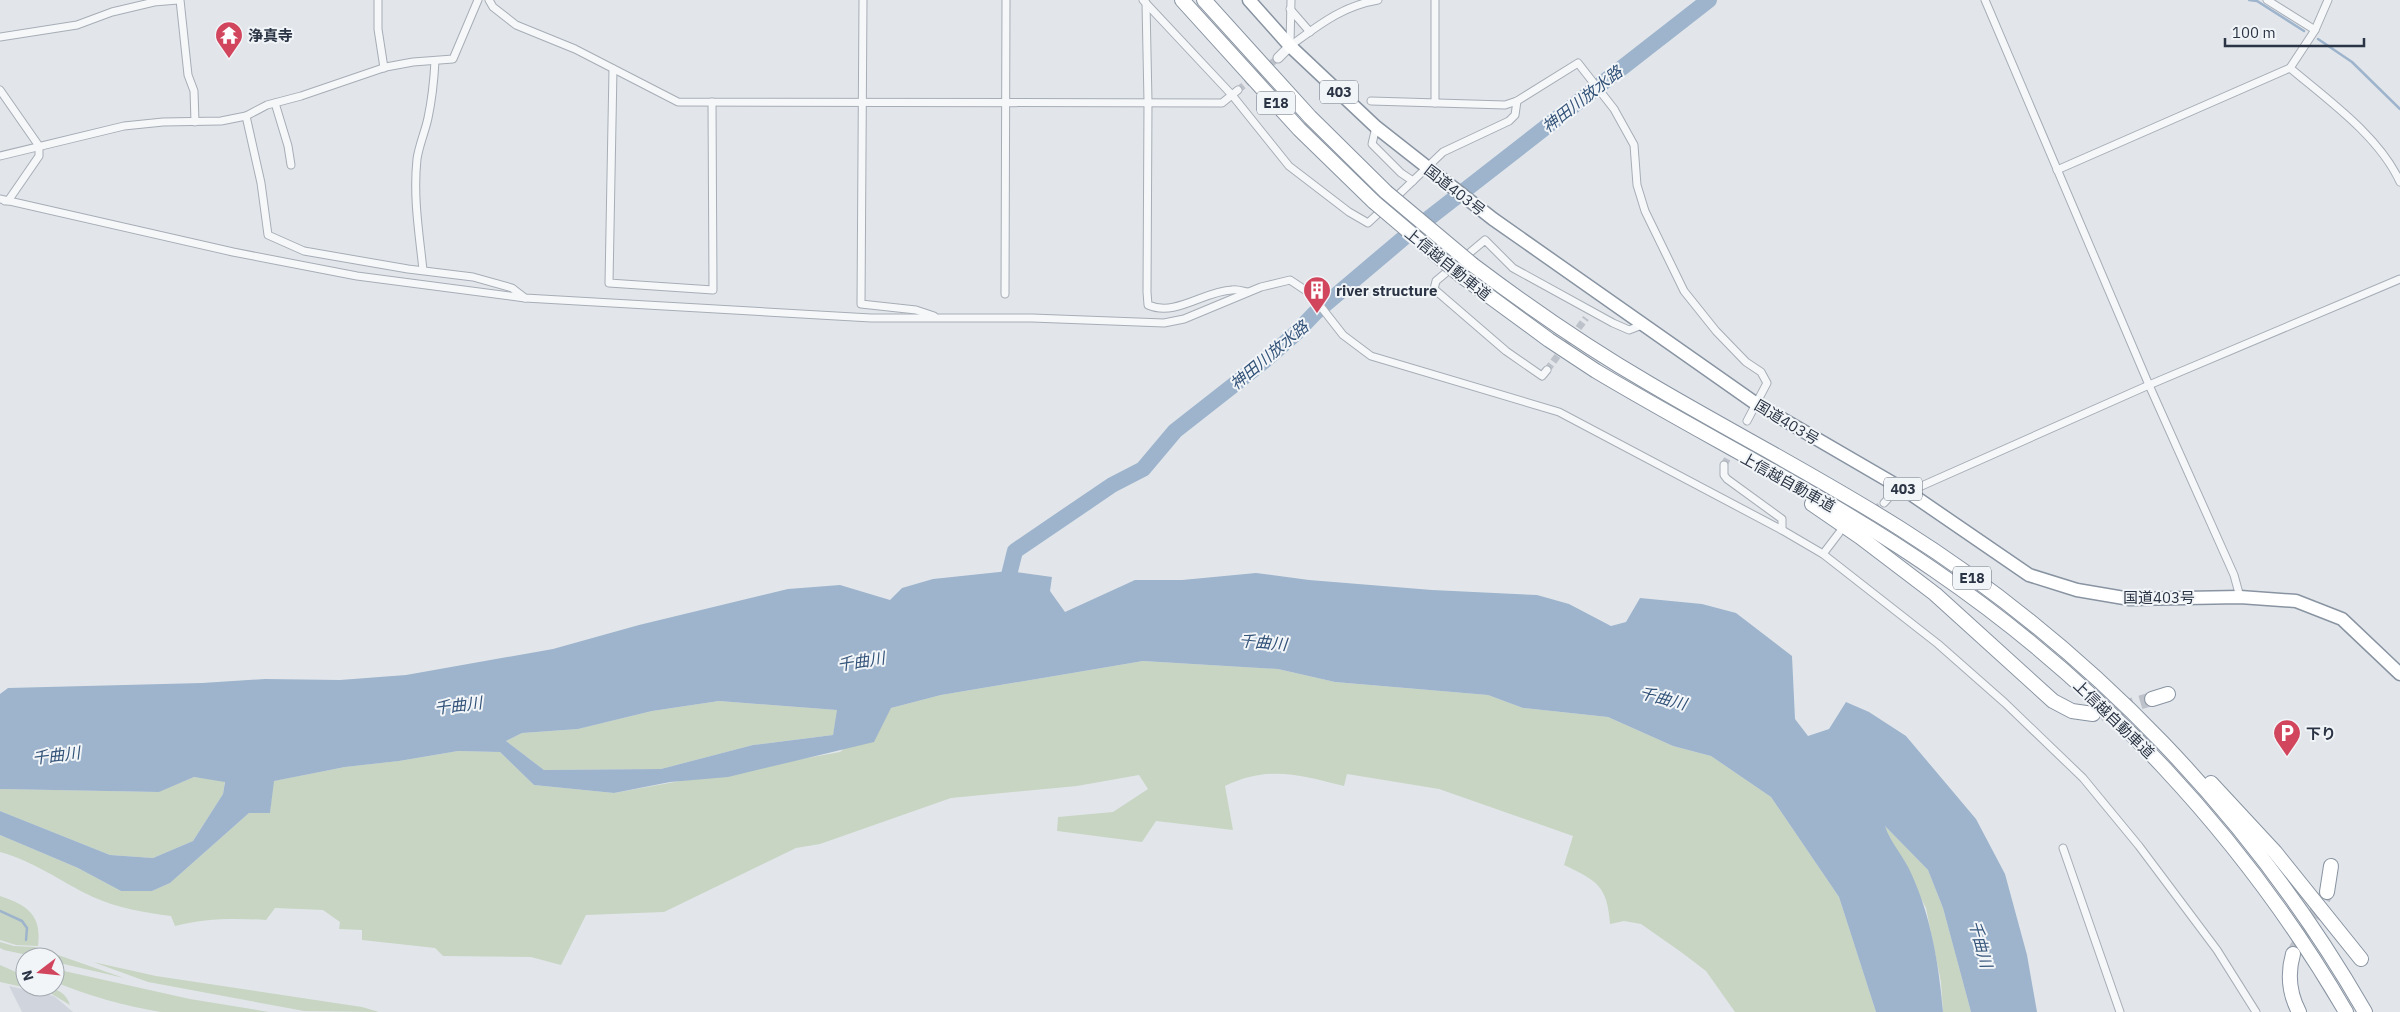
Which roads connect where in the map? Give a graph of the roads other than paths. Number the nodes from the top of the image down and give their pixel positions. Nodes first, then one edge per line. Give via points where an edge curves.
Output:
1 (179, 0) edge
2 (378, 0) edge
3 (478, 0) edge
4 (489, 0) edge
5 (863, 0) edge
6 (1006, 0) edge
7 (1182, 0) edge
8 (1204, 0) edge
9 (1249, 0) edge
10 (1290, 0) edge
11 (1378, 0) edge
12 (1435, 0) edge
13 (1985, 0) edge
14 (2267, 0) edge
15 (2328, 0) edge
16 (1144, 2) edge
17 (1290, 8) junction
18 (2314, 30) junction
19 (1310, 32) junction
20 (0, 37) edge
21 (1290, 46) junction
22 (1278, 58) tunnel mouth
23 (434, 61) junction
24 (384, 68) junction
25 (613, 68) junction
26 (2290, 68) junction
27 (0, 90) edge
28 (1235, 93) junction
29 (1371, 101) dead end
30 (1517, 101) junction
31 (712, 102) junction
32 (862, 102) junction
33 (1004, 102) junction
34 (1148, 102) junction
35 (275, 103) junction
36 (1435, 103) junction
37 (246, 116) junction
38 (195, 122) junction
39 (1376, 127) junction
40 (39, 146) junction
41 (0, 156) edge
42 (291, 165) dead end
43 (2057, 170) junction
44 (1431, 172) junction
45 (1413, 181) junction
46 (2400, 182) edge
47 (0, 200) edge
48 (8, 201) junction
49 (423, 270) junction
50 (2400, 279) edge
51 (1249, 292) junction
52 (1005, 294) dead end
53 (525, 298) junction
54 (1589, 309) junction
55 (939, 318) junction
56 (1586, 318) tunnel mouth
57 (1642, 325) junction
58 (1547, 370) dead end
59 (2149, 385) junction
60 (1646, 401) junction
61 (1755, 403) junction
62 (1747, 421) dead end
63 (1724, 465) dead end
64 (1908, 492) junction
65 (1884, 503) tunnel mouth
66 (1782, 530) junction
67 (1839, 532) dead end
68 (1824, 554) junction
69 (2240, 597) junction
70 (2400, 674) edge
71 (2102, 682) junction
72 (2168, 694) dead end
73 (2152, 699) tunnel mouth
74 (2092, 714) tunnel mouth
75 (2063, 848) dead end
76 (2330, 866) dead end
77 (2327, 892) tunnel mouth
78 (2293, 954) tunnel mouth
79 (2361, 959) dead end
80 (2120, 1012) edge
81 (2256, 1012) edge
82 (2299, 1012) edge
83 (2346, 1012) edge
84 (2365, 1012) edge

1 - 20 street via 154,2 77,24
1 - 38 street via 186,66 194,90
2 - 24 street via 378,29
3 - 23 street via 453,59
4 - 25 street via 516,25
5 - 32 street
6 - 33 street
7 - 60 highway, 上信越自動車道 / E18, bridge via 1299,129 1374,202 1458,274 1549,340
8 - 71 highway, 上信越自動車道 / E18, bridge via 1310,117 1386,192 1473,265 1603,356 1862,505 1944,557 2026,618
9 - 21 highway, 国道403号 / 403
10 - 17 street
11 - 19 street via 1357,4
12 - 36 street
13 - 43 street
14 - 18 street
15 - 18 street
16 - 28 street
16 - 34 street
17 - 19 street
17 - 21 street
18 - 26 street
19 - 21 street
21 - 22 street
21 - 39 highway, 国道403号 / 403
23 - 24 street
23 - 49 street via 434,83 415,182
24 - 35 street
25 - 31 street via 678,102
25 - 31 street via 609,283 713,290
26 - 43 street
26 - 46 street via 2346,115 2392,165
27 - 40 street
28 - 34 street via 1222,103
28 - 45 street via 1289,166 1344,209 1368,223
29 - 36 street
30 - 36 street via 1505,104
30 - 44 street via 1515,115 1509,121 1443,152
30 - 61 street via 1578,62 1614,109 1634,145 1637,185 1645,211 1684,291 1716,332 1761,372 1767,383
31 - 32 street
32 - 33 street
32 - 55 street via 862,304 916,310
33 - 34 street
33 - 52 street
34 - 51 street via 1148,305 1157,309 1170,308 1231,290
35 - 37 street
35 - 42 street
37 - 38 street
37 - 49 street via 268,234 304,251
38 - 40 street via 124,126
39 - 44 highway, 国道403号 / 403
39 - 45 street via 1372,144
40 - 41 street
40 - 48 street via 40,156
43 - 59 street
44 - 45 street
44 - 57 highway, 国道403号 / 403
47 - 48 street
48 - 53 street via 233,252 357,276
49 - 53 street via 473,277 512,288
50 - 59 street
51 - 55 street via 1184,319 1164,323
51 - 66 street via 1290,280 1311,294 1343,335 1370,356 1559,412
53 - 55 street via 811,316
54 - 56 street
54 - 57 street via 1630,330
54 - 58 street via 1513,268 1485,240 1436,281 1434,289 1440,296 1506,351 1542,376
57 - 61 highway, 国道403号 / 403
59 - 64 street
59 - 69 street via 2234,575
60 - 74 highway via 1815,506 1890,559 1941,599 2053,701 2072,712
60 - 83 highway, 上信越自動車道 / E18 via 1897,545 1975,599 2054,662 2169,773 2230,844 2287,920
61 - 62 street
61 - 64 highway, 国道403号 / 403
63 - 66 street via 1727,479 1782,519
64 - 65 street via 1895,491
64 - 69 highway, 国道403号 / 403 via 2029,575 2069,588 2130,599
66 - 68 street
67 - 68 street
68 - 81 street via 1938,644 2083,778 2140,846 2218,950
69 - 70 highway, 国道403号 / 403 via 2296,601 2342,619
71 - 79 highway via 2160,733 2239,812
71 - 84 highway, 上信越自動車道 / E18 via 2184,765 2244,835 2300,909
72 - 73 highway
75 - 80 street
76 - 77 highway
78 - 82 highway via 2290,986

